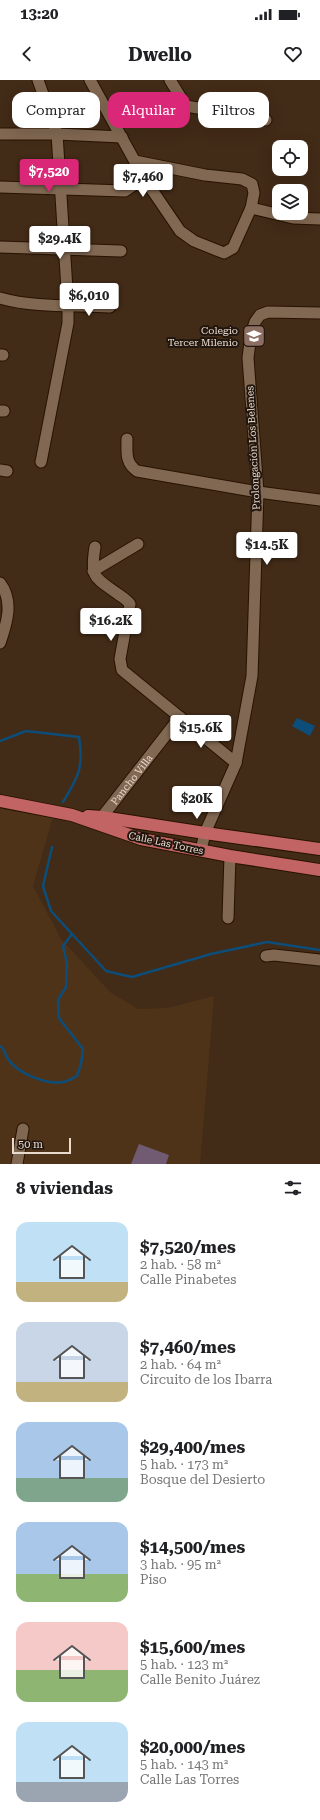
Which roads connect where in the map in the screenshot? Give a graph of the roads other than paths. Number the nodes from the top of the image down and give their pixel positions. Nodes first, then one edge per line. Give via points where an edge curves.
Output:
1 (38, 80) edge
2 (90, 80) edge
3 (170, 80) edge
4 (198, 108) edge
5 (0, 134) edge
6 (57, 134) junction
7 (122, 137) junction
8 (135, 161) junction
9 (144, 178) junction
10 (0, 187) edge
11 (60, 190) junction
12 (251, 208) junction
13 (320, 219) edge
14 (0, 247) edge
15 (64, 248) junction
16 (121, 251) dead end
17 (0, 298) edge
18 (68, 305) junction
19 (110, 307) dead end
20 (320, 313) edge
21 (127, 439) dead end
22 (41, 462) dead end
23 (258, 492) junction
24 (320, 500) edge
25 (138, 544) dead end
26 (95, 547) dead end
27 (93, 571) junction
28 (0, 583) edge
29 (0, 643) edge
30 (180, 717) junction
31 (236, 763) junction
32 (0, 801) edge
33 (101, 821) junction
34 (205, 833) junction
35 (320, 849) edge
36 (201, 850) junction
37 (230, 856) junction
38 (320, 870) edge
39 (228, 918) dead end
40 (266, 956) dead end
41 (320, 960) edge
42 (23, 1129) dead end
43 (17, 1164) edge

1 - 6 street
2 - 7 street
3 - 4 street via 186,106
5 - 6 street
6 - 7 street
6 - 11 street
7 - 8 street
8 - 9 street
8 - 12 street via 205,175 242,179 252,184 254,193
9 - 11 street via 125,191
9 - 12 street via 180,231 218,252 224,253 233,248
10 - 11 street
11 - 15 street
12 - 13 street via 293,218
14 - 15 street
15 - 16 street
15 - 18 street
17 - 18 street
18 - 19 street
18 - 22 street via 68,323
20 - 23 street, Prolongación Los Belenes via 268,312 260,315 255,322 248,358
21 - 23 street via 126,456 136,471
23 - 24 street
23 - 31 street, Prolongación Los Belenes via 252,676
25 - 27 street
26 - 27 street
27 - 30 street via 97,579 130,604 120,659 122,670
28 - 29 street via 9,603
30 - 31 street
30 - 33 street, Pancho Villa
31 - 34 street, Prolongación Los Belenes
32 - 33 main road, Calle Las Torres
33 - 34 main road, Calle Las Torres
33 - 36 main road, Calle Las Torres via 141,839
34 - 35 main road, Calle Las Torres
34 - 36 street, Prolongación Los Belenes
36 - 37 main road, Calle Las Torres
37 - 38 main road, Calle Las Torres
37 - 39 street
40 - 41 street
42 - 43 street

